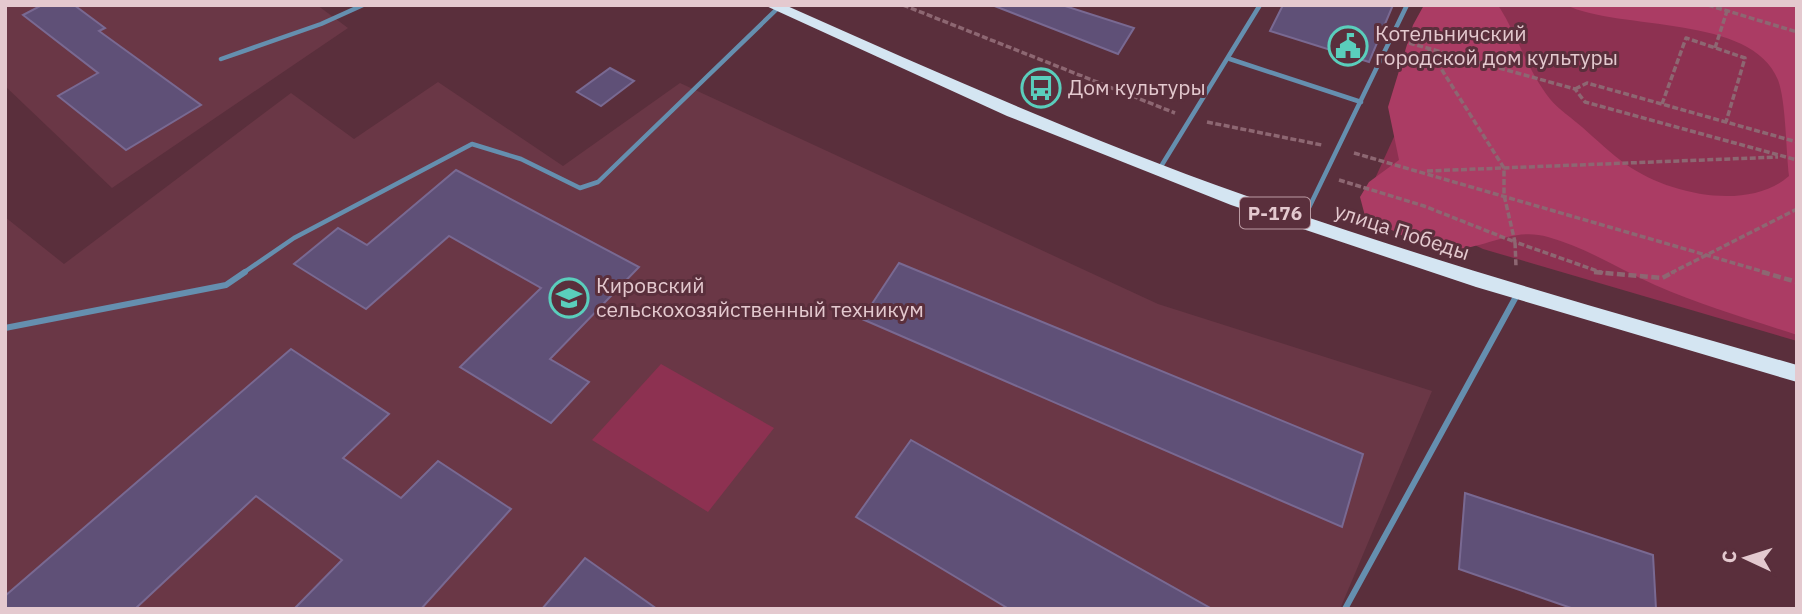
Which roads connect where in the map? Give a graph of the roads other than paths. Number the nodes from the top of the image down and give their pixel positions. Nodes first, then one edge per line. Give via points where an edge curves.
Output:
1 (363, 5) edge
2 (1260, 5) edge
3 (1407, 5) edge
4 (774, 7) edge
5 (221, 59) dead end
6 (1230, 59) junction
7 (1361, 102) junction
8 (1158, 171) junction
9 (1301, 223) junction
10 (1518, 293) junction
11 (5, 328) edge
12 (1797, 374) edge
13 (1345, 609) edge

1 - 5 lane
2 - 6 lane
3 - 7 lane
4 - 8 highway, улица Победы / Р-176
4 - 11 lane via 598,182 580,188 521,159 472,144 294,238 226,285
6 - 7 lane
6 - 8 lane
7 - 9 lane
8 - 9 highway, улица Победы / Р-176
9 - 10 highway, улица Победы / Р-176
10 - 12 highway, улица Победы / Р-176
10 - 13 lane

